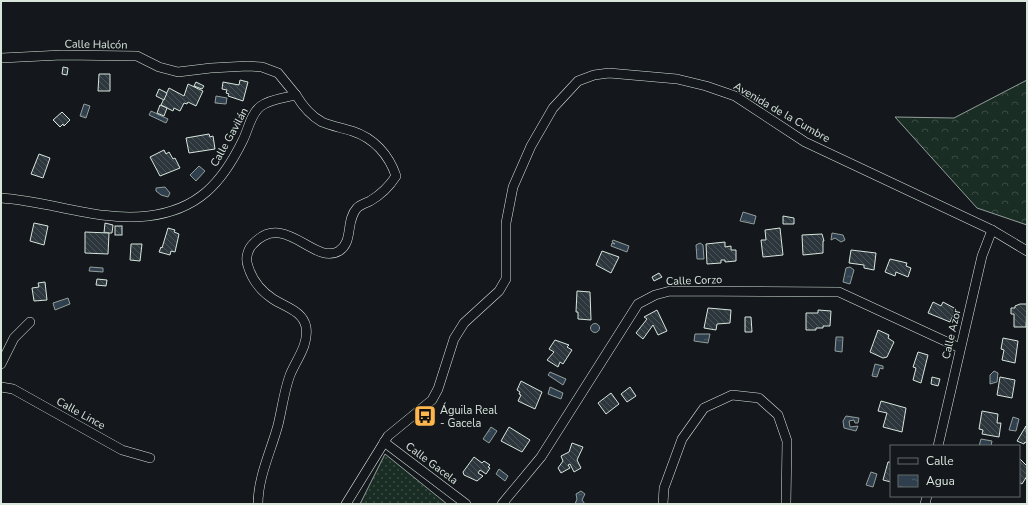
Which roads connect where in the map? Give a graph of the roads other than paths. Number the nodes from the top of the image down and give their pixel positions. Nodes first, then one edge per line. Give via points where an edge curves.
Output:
1 (1, 58) edge
2 (296, 95) junction
3 (1, 198) edge
4 (992, 230) junction
5 (1027, 251) edge
6 (30, 322) dead end
7 (960, 348) junction
8 (1, 364) edge
9 (1, 387) edge
10 (384, 442) junction
11 (938, 445) edge
12 (150, 458) dead end
13 (258, 504) edge
14 (346, 504) edge
15 (466, 504) edge
16 (502, 504) edge
17 (663, 504) edge
18 (786, 504) edge

1 - 2 street, Calle Halcón via 62,55 137,56 159,67 178,72 262,67 278,73
2 - 3 street, Calle Gavilán via 268,102 260,107 218,182 202,197 176,209 149,216 118,217
2 - 13 street via 302,106 322,122 354,131 379,147 391,163 396,176 389,188 358,207 350,217 347,242 338,251 321,252 286,233 274,233 263,236 248,251 246,261 258,286 272,299 302,318 307,337 290,376 258,492
4 - 5 street, Avenida de la Cumbre
4 - 7 street, Calle Azor via 982,256
4 - 10 street, Avenida de la Cumbre via 805,142 754,107 728,94 677,79 609,73 594,75 578,81 553,108 531,146 513,187 506,223 506,279 499,291 464,323 454,339 432,400 397,427
6 - 8 street via 14,338
7 - 11 street, Calle Azor
7 - 16 street, Calle Corzo via 839,292 670,291 655,295 638,304 541,457
9 - 12 street, Calle Lince via 13,389 122,450
10 - 14 street
10 - 15 street, Calle Gacela
17 - 18 street via 664,488 682,439 704,408 732,395 759,398 778,415 787,440

